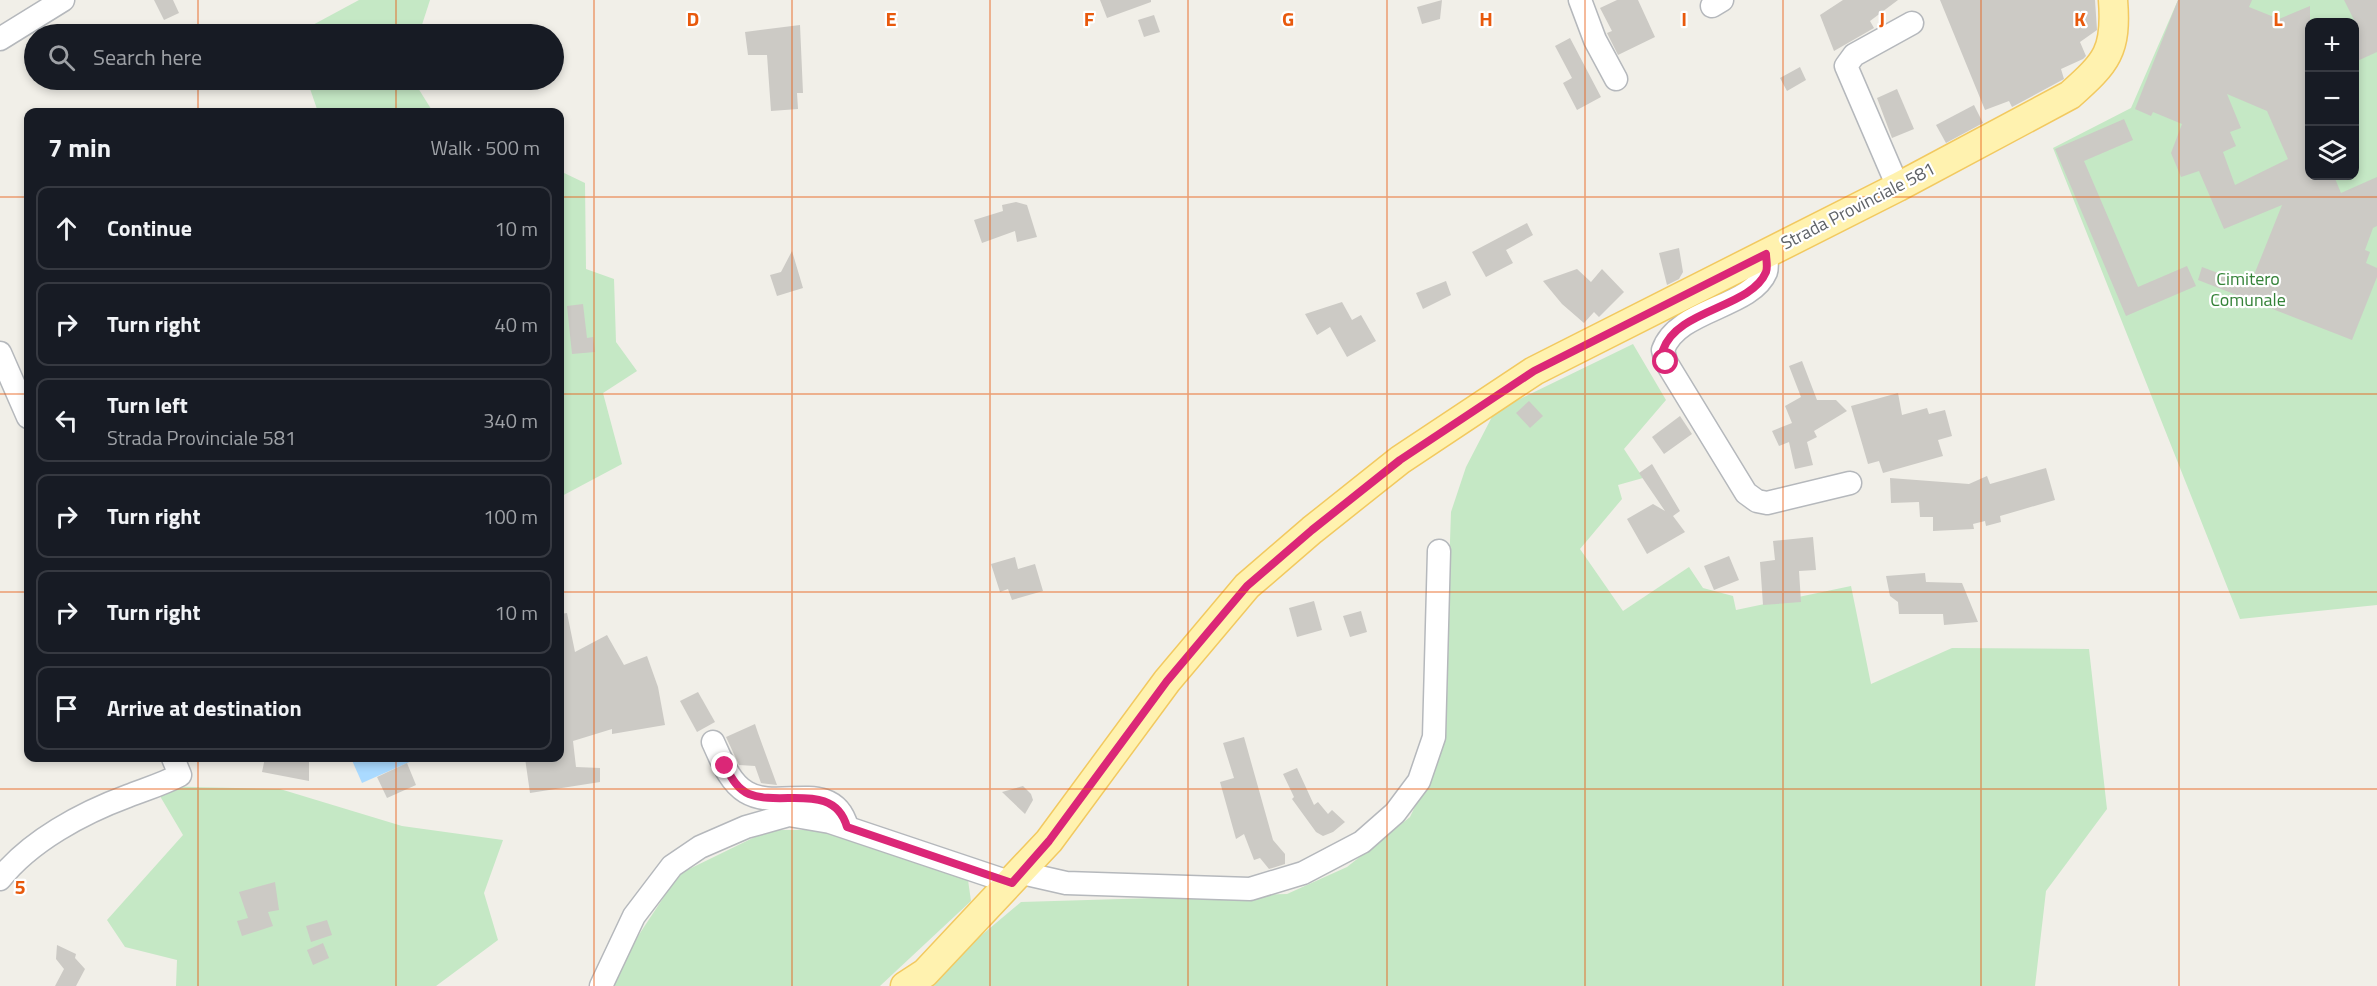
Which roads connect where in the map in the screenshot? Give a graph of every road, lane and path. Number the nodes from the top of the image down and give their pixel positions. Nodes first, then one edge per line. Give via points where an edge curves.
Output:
1 (63, 0) edge
2 (1580, 0) edge
3 (2113, 0) edge
4 (1912, 23) dead end
5 (24, 24) edge
6 (24, 24) edge
7 (0, 39) edge
8 (1616, 79) dead end
9 (1898, 187) junction
10 (1766, 254) junction
11 (0, 353) edge
12 (24, 408) edge
13 (1850, 483) dead end
14 (1439, 551) dead end
15 (713, 742) dead end
16 (175, 762) edge
17 (847, 827) junction
18 (1017, 878) junction
19 (0, 879) edge
20 (601, 986) edge
21 (905, 986) edge

1 - 5 street
2 - 8 street
3 - 9 main road, Strada Provinciale 581 via 2115,30 2110,50 2070,95
4 - 9 street via 1854,55 1846,66
6 - 7 street
9 - 10 main road, Strada Provinciale 581
10 - 13 street via 1767,271 1756,286 1676,329 1663,350 1666,362 1746,493 1757,501 1767,503
10 - 18 main road, Strada Provinciale 581 via 1534,371 1400,460 1312,530 1247,586 1167,681 1049,841
11 - 12 street
14 - 18 street via 1434,737 1419,781 1395,813 1362,842 1303,873 1250,889
15 - 17 street via 736,785 748,794 765,798 821,798 839,810
16 - 19 street via 180,775 86,814 14,861
17 - 18 street
17 - 20 street via 789,815 746,827 700,847 672,867 634,916
18 - 21 main road, Strada Provinciale 581 via 925,973

